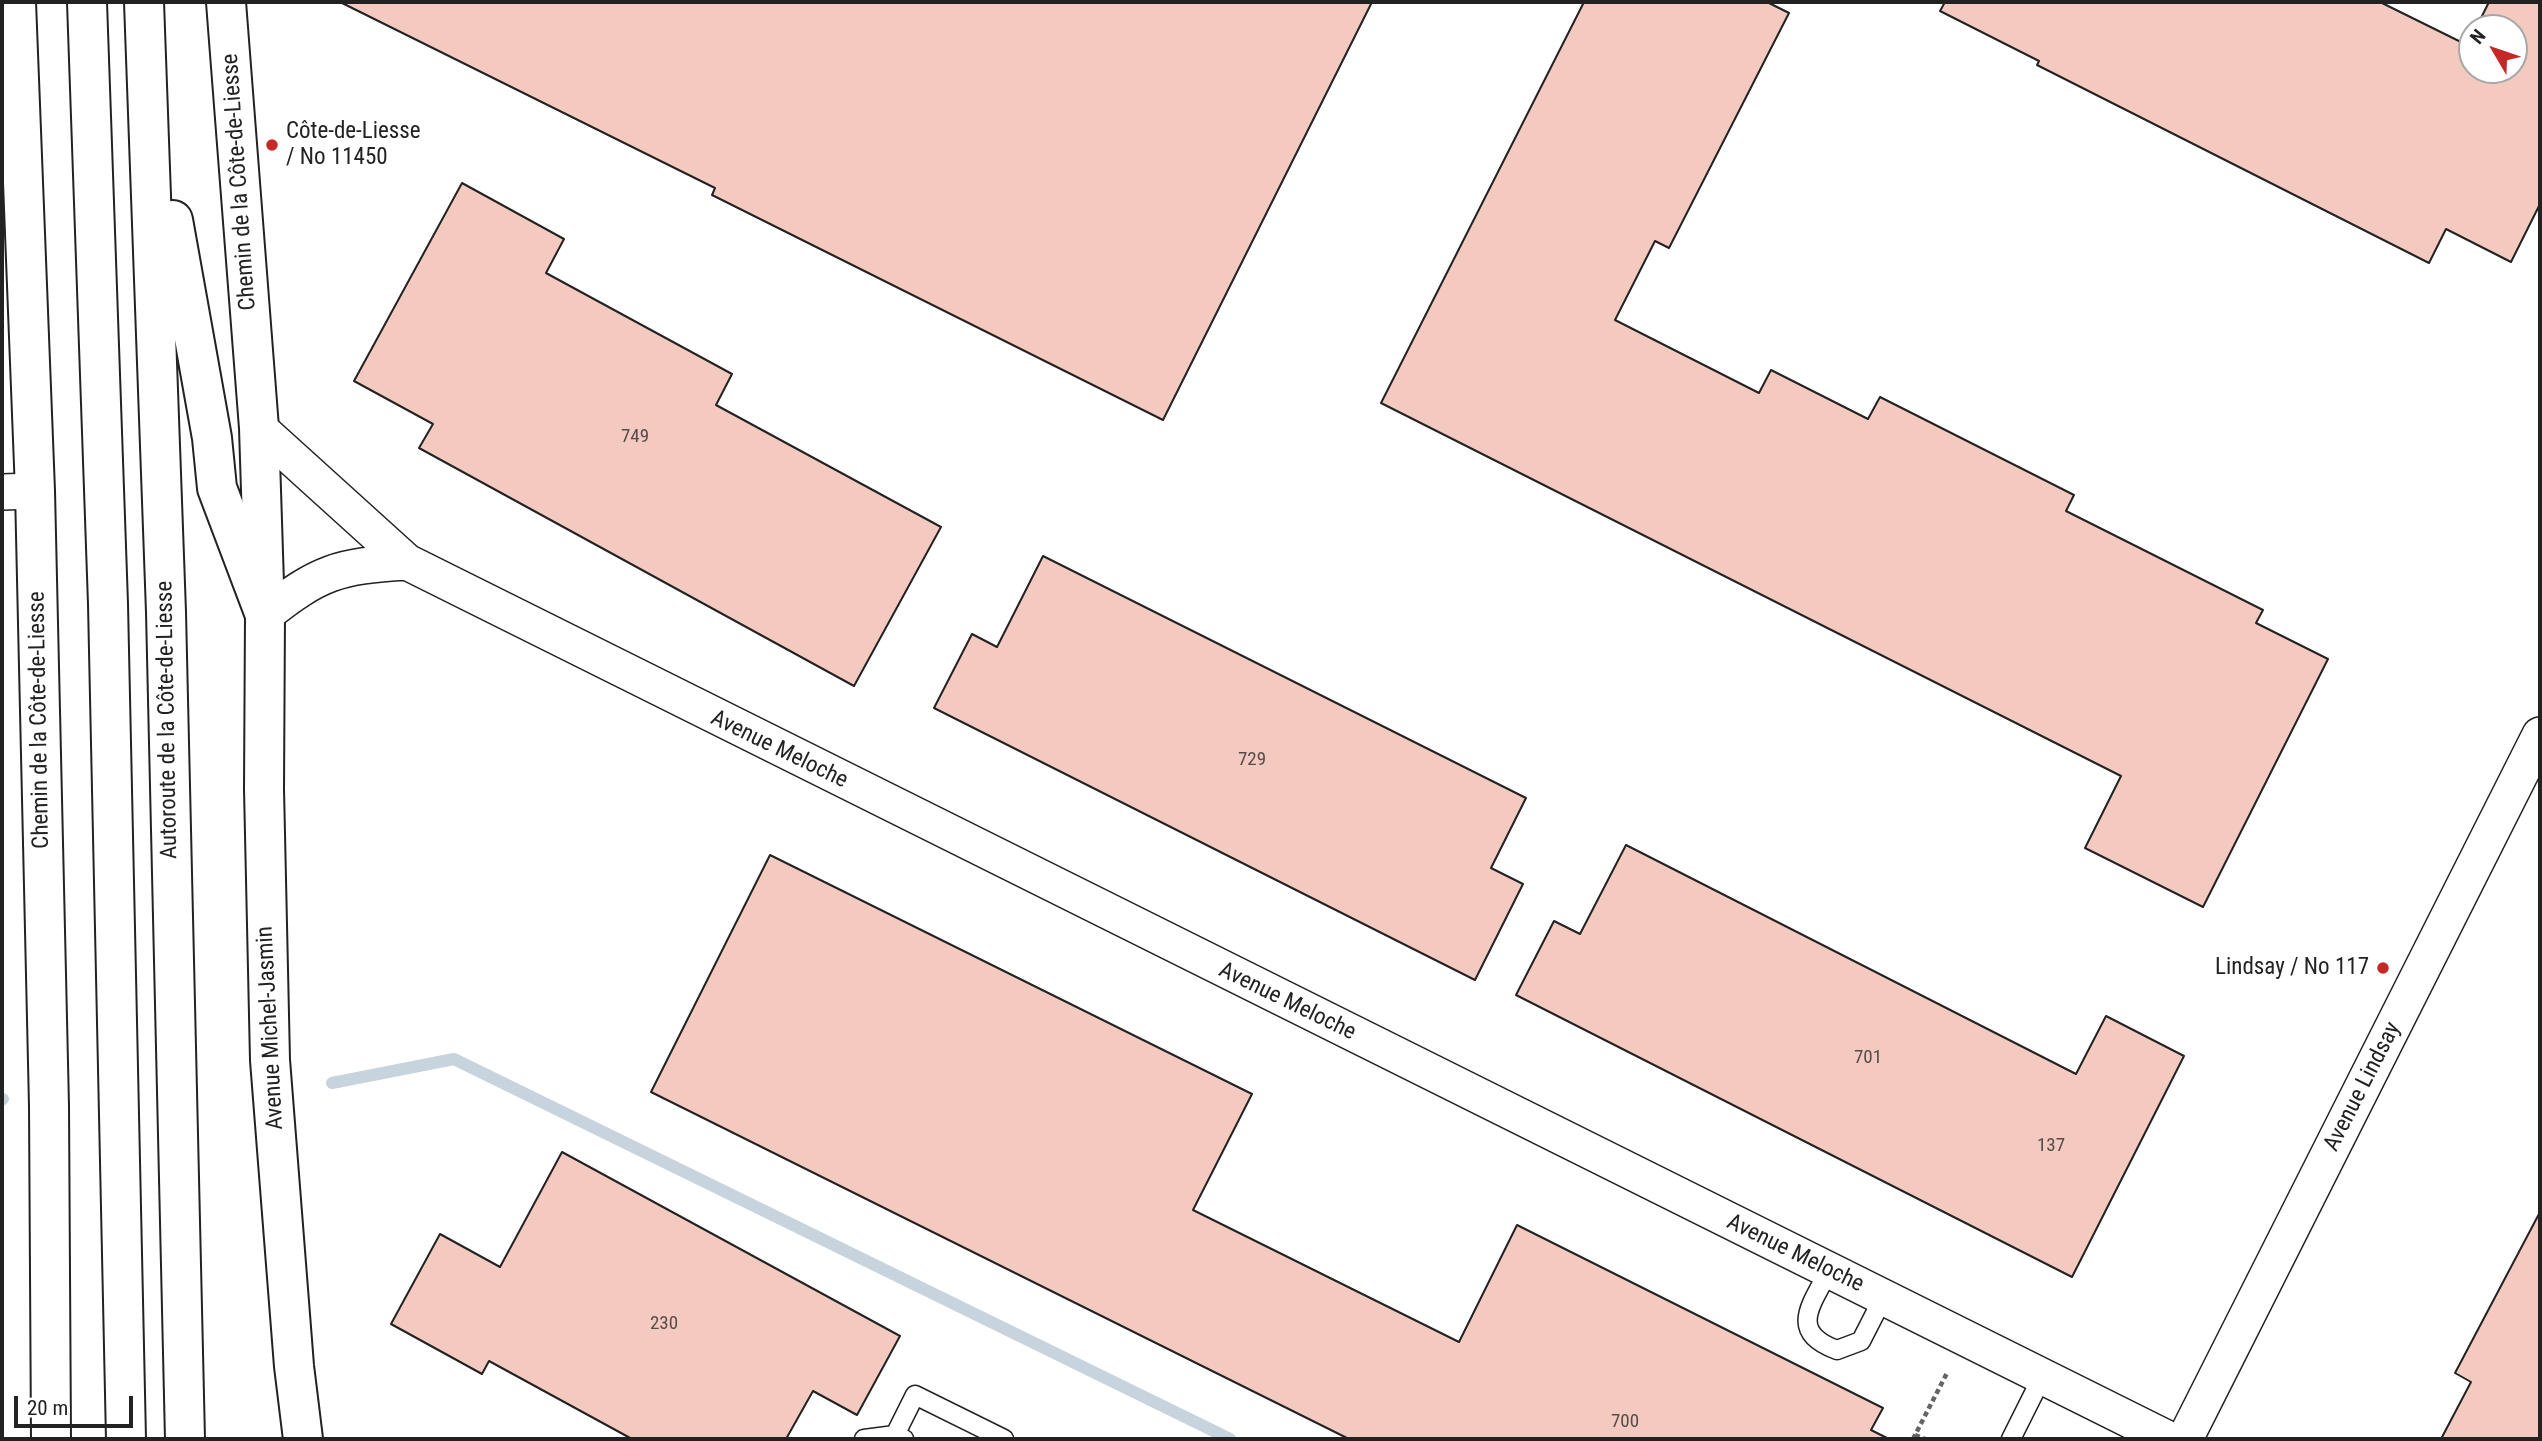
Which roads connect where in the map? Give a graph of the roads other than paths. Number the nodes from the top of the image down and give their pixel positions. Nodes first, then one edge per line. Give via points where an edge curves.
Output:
1 (16, 2) edge
2 (87, 2) edge
3 (145, 2) edge
4 (226, 2) edge
5 (149, 86) junction
6 (259, 428) junction
7 (18, 491) edge
8 (407, 562) junction
9 (265, 615) junction
10 (2540, 735) edge
11 (1829, 1271) junction
12 (1883, 1298) junction
13 (2042, 1377) junction
14 (899, 1437) edge
15 (51, 1439) edge
16 (126, 1439) edge
17 (185, 1439) edge
18 (303, 1439) edge
19 (864, 1439) edge
20 (1004, 1439) edge
21 (2011, 1439) edge
22 (2168, 1439) edge
23 (2185, 1439) edge

1 - 7 main road, Chemin de la Côte-de-Liesse
2 - 16 main road via 107,576
3 - 5 main road, Autoroute de la Côte-de-Liesse
4 - 6 main road, Chemin de la Côte-de-Liesse
5 - 9 main road via 217,488
5 - 17 main road, Autoroute de la Côte-de-Liesse
6 - 8 street, Avenue Meloche
6 - 9 main road, Chemin de la Côte-de-Liesse
7 - 15 main road, Chemin de la Côte-de-Liesse via 49,1106
8 - 9 street, Avenue Meloche via 354,565 331,573 310,581
8 - 11 street, Avenue Meloche
9 - 18 main road, Avenue Michel-Jasmin via 269,1037
10 - 23 street, Avenue Lindsay
11 - 12 street, Avenue Meloche
11 - 12 lane via 1808,1310 1811,1335 1822,1344 1837,1350 1861,1341
12 - 13 street, Avenue Meloche
13 - 21 lane
13 - 22 street, Avenue Meloche
14 - 19 lane
14 - 20 lane via 915,1395

